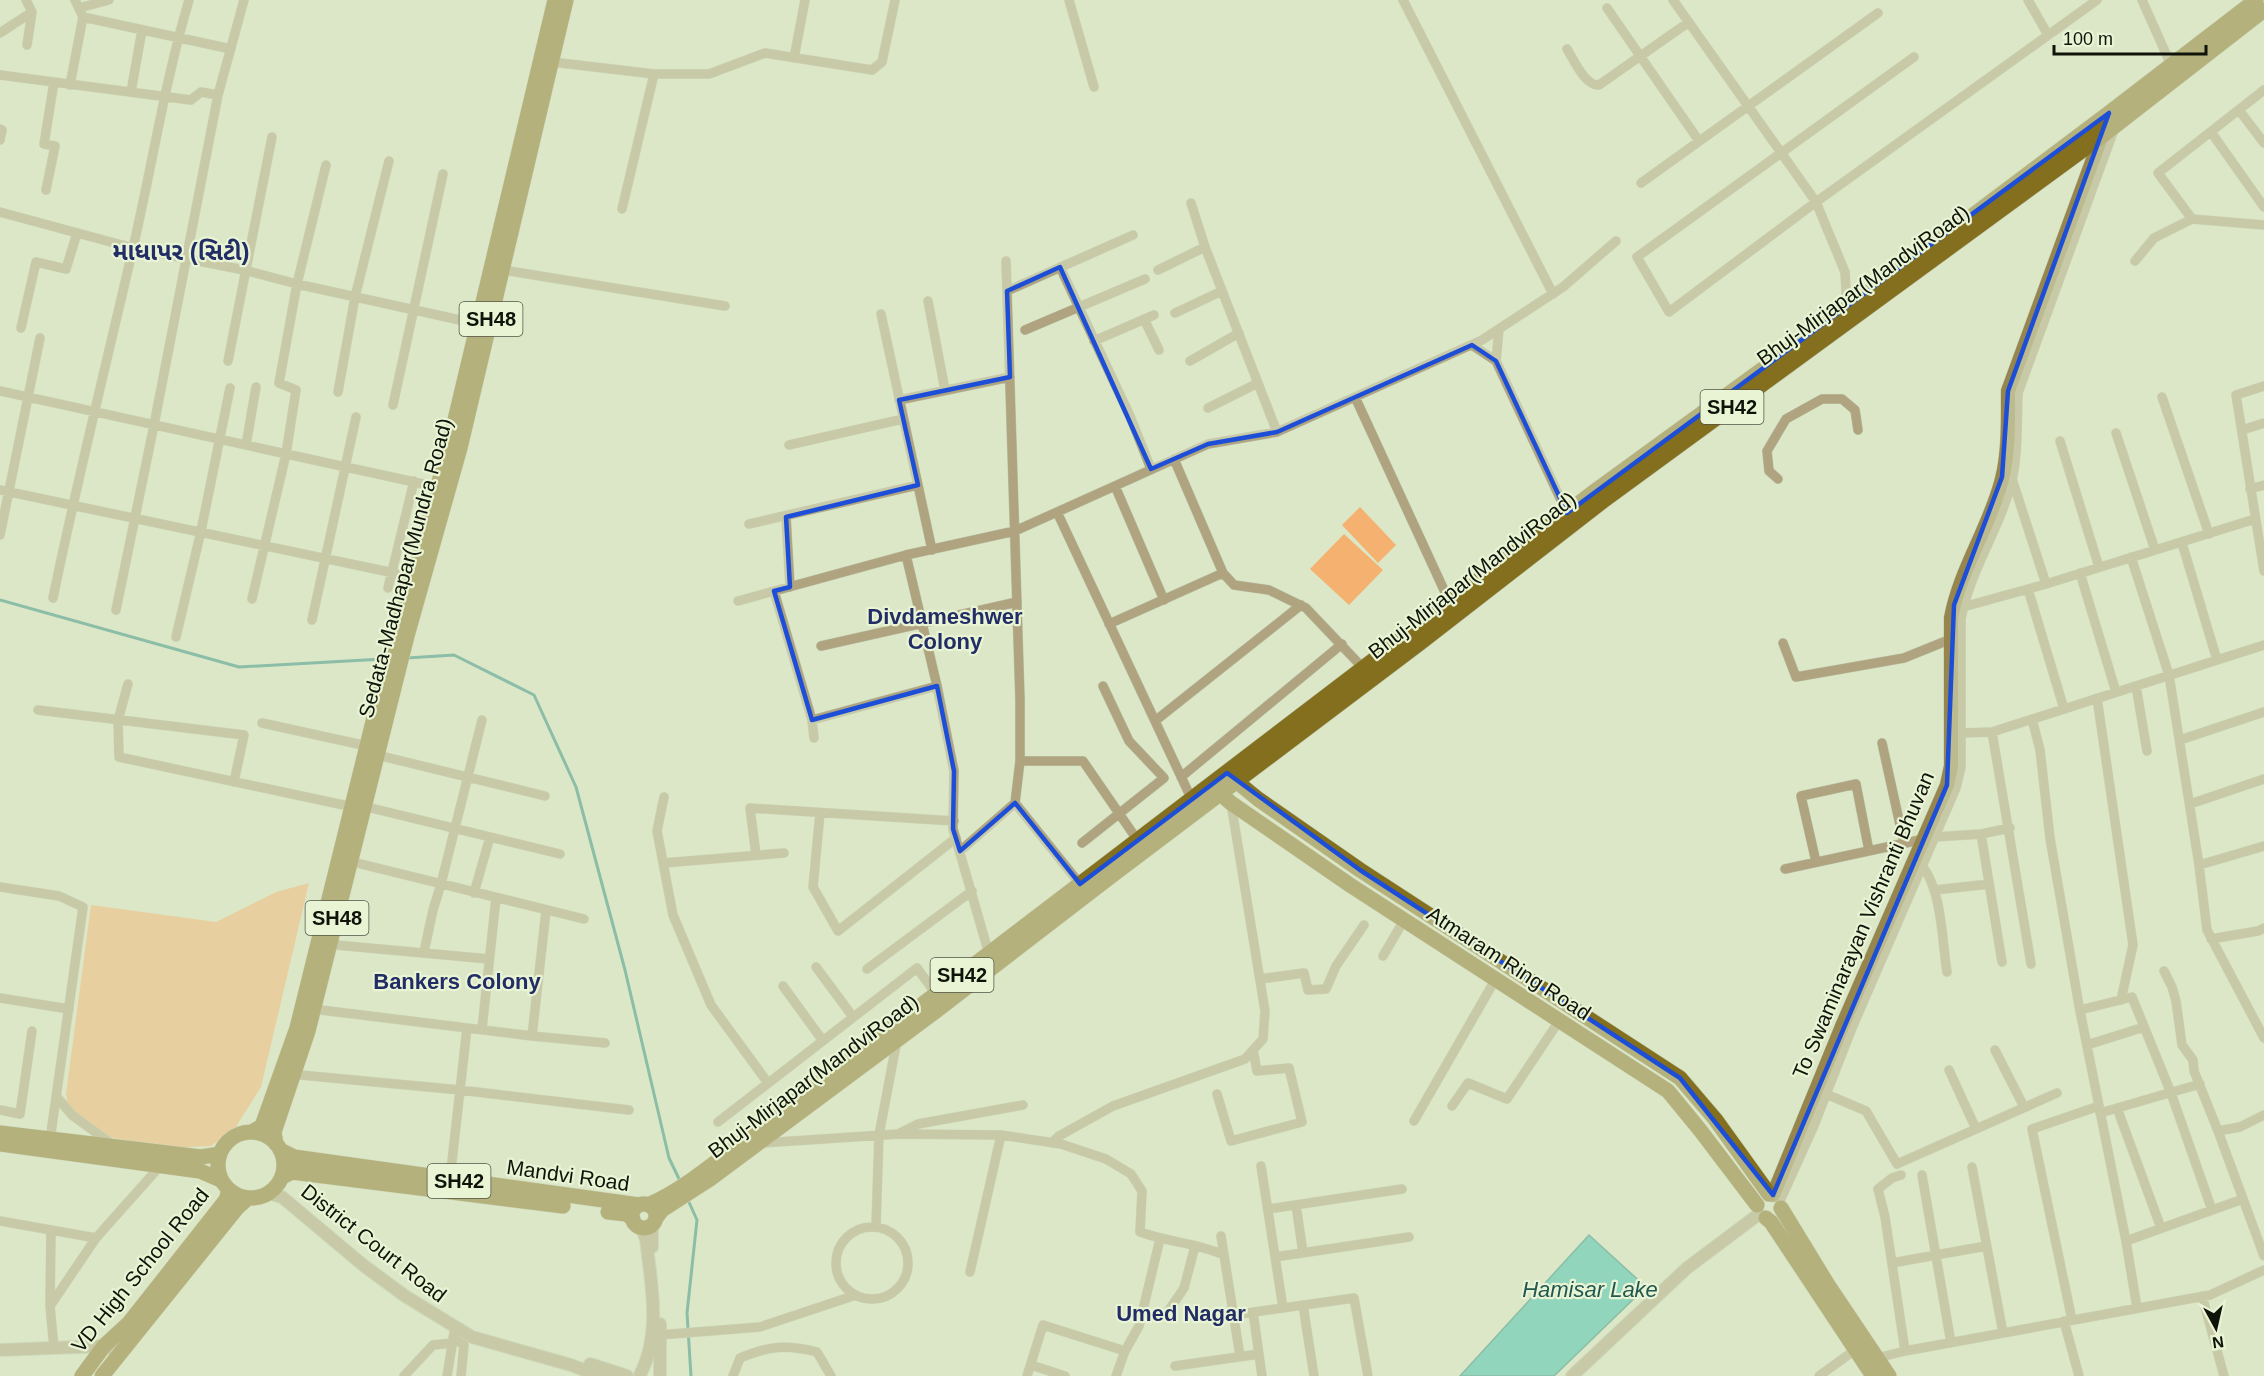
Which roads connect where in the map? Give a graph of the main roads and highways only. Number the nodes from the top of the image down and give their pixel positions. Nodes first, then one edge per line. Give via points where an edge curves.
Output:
1 (555, 0) edge
2 (567, 0) edge
3 (2256, 0) edge
4 (2264, 10) edge
5 (2113, 119) junction
6 (2102, 136) junction
7 (401, 634) junction
8 (370, 751) junction
9 (1232, 777) junction
10 (1221, 794) junction
11 (325, 944) junction
12 (287, 1074) junction
13 (252, 1132) junction
14 (0, 1133) edge
15 (0, 1144) edge
16 (278, 1147) junction
17 (220, 1154) junction
18 (707, 1174) junction
19 (225, 1185) junction
20 (278, 1187) junction
21 (248, 1198) junction
22 (1776, 1200) junction
23 (1761, 1212) junction
24 (648, 1214) junction
25 (107, 1370) edge
26 (82, 1376) edge
27 (1873, 1376) edge
28 (1889, 1376) edge

1 - 7 main road, Sedata-Madhapar(Mundra Road) / SH48
2 - 7 main road, Sedata-Madhapar(Mundra Road) / SH48 via 460,448
3 - 5 main road, Bhuj-Mirjapar(MandviRoad) / SH42 via 2171,65
4 - 5 main road, Bhuj-Mirjapar(MandviRoad) / SH42
5 - 6 main road, Bhuj-Mirjapar(MandviRoad) / SH42
5 - 9 main road, Bhuj-Mirjapar(MandviRoad) / SH42 via 1567,513 1364,669
6 - 9 main road, Bhuj-Mirjapar(MandviRoad) / SH42
6 - 22 main road, To Swaminarayan Vishranti Bhuvan via 2008,391 2002,477 1959,587 1951,618 1951,766 1944,794 1930,838 1843,1024
7 - 8 main road, Sedata-Madhapar(Mundra Road) / SH48
8 - 11 main road, Sedata-Madhapar(Mundra Road) / SH48
8 - 11 main road, Sedata-Madhapar(Mundra Road) / SH48 via 353,807
9 - 10 main road, Bhuj-Mirjapar(MandviRoad) / SH42
9 - 22 main road, Atmaram Ring Road via 1360,870 1680,1078
10 - 18 main road, Bhuj-Mirjapar(MandviRoad) / SH42 via 759,1143
10 - 18 main road, Bhuj-Mirjapar(MandviRoad) / SH42 via 1192,800
10 - 23 main road, Atmaram Ring Road via 1404,920 1668,1091
11 - 12 main road, Sedata-Madhapar(Mundra Road) / SH48 via 297,1028
12 - 13 main road, Sedata-Madhapar(Mundra Road) / SH48 via 262,1126
12 - 16 main road, Sedata-Madhapar(Mundra Road) / SH48 via 274,1132
13 - 16 main road via 265,1136
13 - 17 main road via 232,1138
14 - 17 main road via 201,1157
15 - 19 main road via 200,1171
16 - 20 main road via 284,1163
16 - 24 main road, Mandvi Road / SH42 via 294,1157
17 - 19 main road via 218,1167
18 - 24 main road, SH42
19 - 21 main road
19 - 26 main road, VD High School Road via 226,1200 129,1323 94,1350
20 - 21 main road
20 - 24 main road, Mandvi Road / SH42 via 292,1172
21 - 25 main road, VD High School Road
22 - 23 main road via 1761,1198
22 - 23 main road via 1774,1217
22 - 28 main road, Atmaram Ring Road
23 - 27 main road, Atmaram Ring Road via 1772,1222

